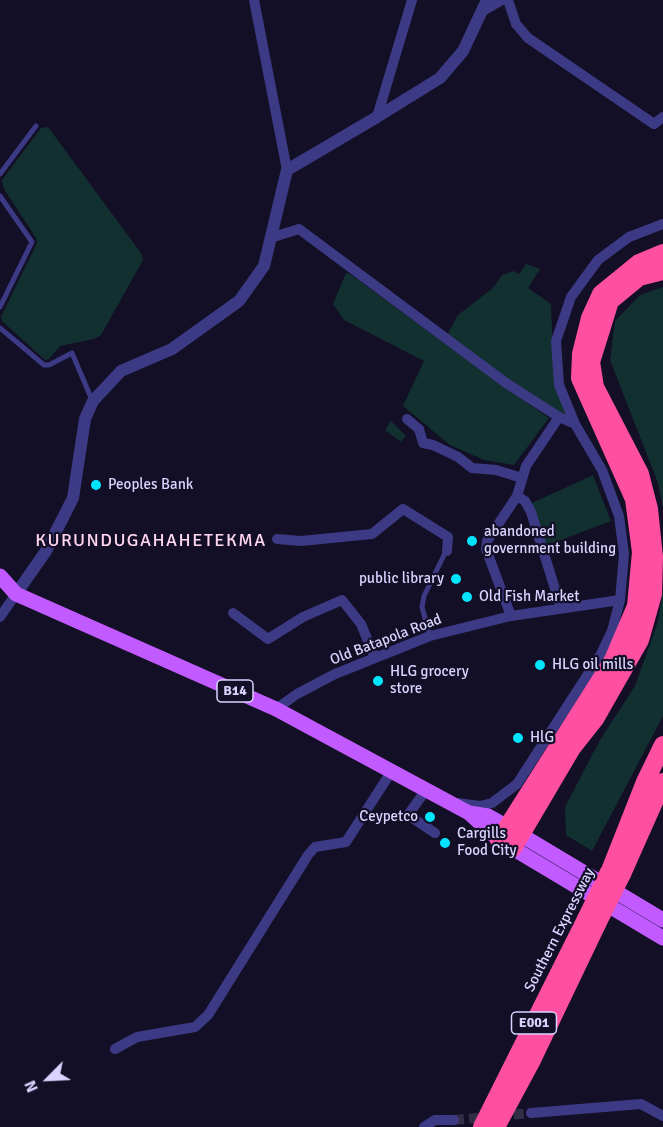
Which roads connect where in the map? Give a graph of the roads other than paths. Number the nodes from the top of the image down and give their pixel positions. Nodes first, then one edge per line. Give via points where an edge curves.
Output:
1 (254, 0) edge
2 (412, 0) edge
3 (502, 0) edge
4 (508, 0) edge
5 (485, 5) edge
6 (377, 117) junction
7 (663, 117) edge
8 (36, 126) dead end
9 (286, 170) junction
10 (0, 174) edge
11 (0, 196) edge
12 (663, 224) edge
13 (270, 238) junction
14 (663, 253) edge
15 (663, 271) edge
16 (0, 308) edge
17 (0, 328) edge
18 (93, 401) junction
19 (559, 417) junction
20 (407, 419) dead end
21 (575, 424) junction
22 (522, 478) junction
23 (517, 496) junction
24 (277, 539) dead end
25 (447, 550) joint
26 (0, 576) edge
27 (16, 594) junction
28 (620, 600) junction
29 (561, 608) junction
30 (233, 613) dead end
31 (511, 616) junction
32 (0, 617) edge
33 (430, 636) junction
34 (375, 658) junction
35 (276, 709) junction
36 (663, 746) edge
37 (392, 772) junction
38 (663, 782) edge
39 (426, 790) junction
40 (449, 803) junction
41 (435, 833) dead end
42 (510, 837) junction
43 (617, 871) junction
44 (663, 920) edge
45 (592, 922) junction
46 (661, 934) edge
47 (115, 1048) dead end
48 (531, 1113) tunnel mouth
49 (663, 1116) edge
50 (454, 1120) tunnel mouth
51 (424, 1127) edge
52 (482, 1127) edge
53 (496, 1127) edge

1 - 9 street
2 - 6 street
3 - 5 street
4 - 7 street via 516,24 528,38 654,124
5 - 6 street via 463,51 440,78
6 - 9 street
8 - 10 lane
9 - 13 street
11 - 16 lane via 32,242
12 - 21 street via 629,237 597,260 571,297 556,341 559,385
13 - 18 street via 264,266 239,301 172,349 121,371
13 - 19 street via 299,230 506,383
14 - 42 highway via 639,263 601,294 581,354 580,378 634,499 641,552 636,606 613,660
15 - 42 highway via 639,277 610,301 591,362 595,387 640,474 649,509 653,594 640,640 595,719
17 - 18 lane via 44,364 72,353
18 - 27 street via 84,419 73,498 46,551
19 - 21 street
19 - 22 street
20 - 22 street via 419,429 423,443 458,457 472,468
21 - 28 street via 602,470 619,516 624,554
22 - 23 street
23 - 29 street via 531,512
23 - 31 street via 487,541 486,549
24 - 25 street via 301,541 372,534 403,508 448,537
25 - 33 lane via 424,596 422,607
26 - 27 main road, B14
27 - 32 street
27 - 35 main road, B14
28 - 29 street, Old Batapola Road
28 - 40 street via 601,654 517,784 492,803
29 - 31 street, Old Batapola Road
30 - 34 street via 268,639 303,617 342,600 361,624
31 - 33 street, Old Batapola Road
33 - 34 street, Old Batapola Road
34 - 35 street, Old Batapola Road via 335,674
35 - 37 main road, B14
36 - 43 highway, Southern Expressway / E001 via 645,782
37 - 39 main road, B14
37 - 47 street via 346,842 315,847 308,855 208,1015 195,1027 137,1037
38 - 43 highway, Southern Expressway / E001
39 - 40 main road, B14
39 - 41 street via 408,815
40 - 42 main road, B14
42 - 44 main road, B14
42 - 46 main road, B14
43 - 45 highway, Southern Expressway / E001, bridge
45 - 52 highway, Southern Expressway / E001
45 - 53 highway, Southern Expressway / E001 via 531,1062
48 - 49 street via 641,1104
50 - 51 street via 435,1120

